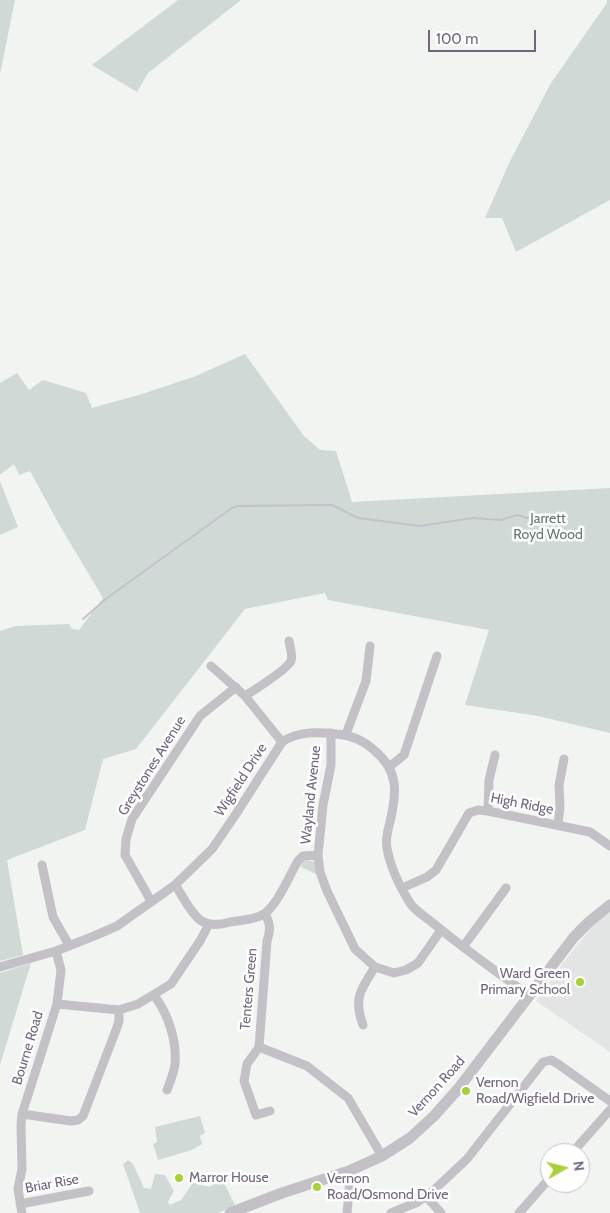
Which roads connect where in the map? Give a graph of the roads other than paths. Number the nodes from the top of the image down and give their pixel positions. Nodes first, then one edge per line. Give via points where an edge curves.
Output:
1 (289, 641) dead end
2 (370, 646) dead end
3 (438, 656) dead end
4 (211, 666) dead end
5 (236, 687) junction
6 (245, 696) junction
7 (331, 733) junction
8 (346, 734) junction
9 (282, 742) junction
10 (495, 755) dead end
11 (564, 759) dead end
12 (389, 767) junction
13 (488, 811) junction
14 (558, 825) junction
15 (610, 846) edge
16 (318, 855) junction
17 (42, 865) dead end
18 (176, 885) junction
19 (402, 888) junction
20 (506, 888) dead end
21 (151, 901) junction
22 (610, 905) edge
23 (265, 913) junction
24 (209, 924) junction
25 (441, 930) junction
26 (70, 945) junction
27 (463, 947) junction
28 (56, 950) junction
29 (0, 967) edge
30 (375, 967) junction
31 (154, 995) junction
32 (530, 996) junction
33 (57, 1004) junction
34 (119, 1010) junction
35 (363, 1025) dead end
36 (259, 1047) junction
37 (167, 1090) dead end
38 (610, 1100) edge
39 (610, 1110) edge
40 (270, 1111) dead end
41 (22, 1114) junction
42 (581, 1143) edge
43 (382, 1156) junction
44 (349, 1171) junction
45 (540, 1189) edge
46 (89, 1191) dead end
47 (426, 1196) junction
48 (21, 1208) edge
49 (255, 1208) edge
50 (230, 1213) edge
51 (347, 1213) edge
52 (391, 1213) edge
53 (441, 1213) edge
54 (518, 1213) edge

1 - 6 street via 291,662
2 - 8 street via 366,681
3 - 12 street via 404,755
4 - 5 street
5 - 6 street
5 - 21 street, Greystones Avenue via 200,716 132,819 125,855
6 - 9 street
7 - 8 street, Wigfield Drive
7 - 9 street, Wigfield Drive via 300,733
7 - 16 street, Wayland Avenue via 331,765
8 - 12 street, Wigfield Drive via 364,742
9 - 18 street, Wigfield Drive via 212,849
10 - 13 street via 489,780
11 - 14 street via 559,785
12 - 19 street, Wigfield Drive via 395,780 396,794 387,847
13 - 14 street, High Ridge
13 - 19 street, High Ridge via 469,813 436,870
14 - 15 street, High Ridge via 590,832
16 - 23 street via 304,856 298,861 274,904
16 - 30 street, Wayland Avenue via 327,891 355,949
17 - 26 street via 53,917
18 - 21 street, Wigfield Drive
18 - 24 street via 192,911
19 - 25 street, Wigfield Drive via 411,906
20 - 27 street
21 - 26 street, Wigfield Drive via 117,926
22 - 32 street, Vernon Road via 574,937
23 - 24 street via 258,917
23 - 36 street, Tenters Green via 270,932
24 - 31 street via 170,984
25 - 27 street, Wigfield Drive
25 - 30 street via 418,962 406,970 394,972
26 - 28 street, Wigfield Drive
27 - 32 street, Wigfield Drive
28 - 29 street, Wigfield Drive
28 - 33 street, Bourne Road via 61,970
30 - 35 street via 358,1000
31 - 34 street
31 - 37 street via 170,1023 174,1045 175,1066
32 - 43 street, Vernon Road via 446,1102 410,1138
33 - 34 street
33 - 41 street, Bourne Road
34 - 41 street via 116,1030 83,1116 71,1121
36 - 40 street via 247,1064 244,1081 256,1115
36 - 43 street, Tenters Green via 307,1066 348,1098
38 - 47 street via 551,1060 543,1062 467,1159
39 - 42 street
41 - 48 street, Bourne Road via 22,1169 18,1189
43 - 44 street, Vernon Road
44 - 49 street, Vernon Road
44 - 51 street
45 - 54 street
46 - 48 street, Briar Rise
47 - 52 street
47 - 53 street
49 - 50 street, Vernon Road

